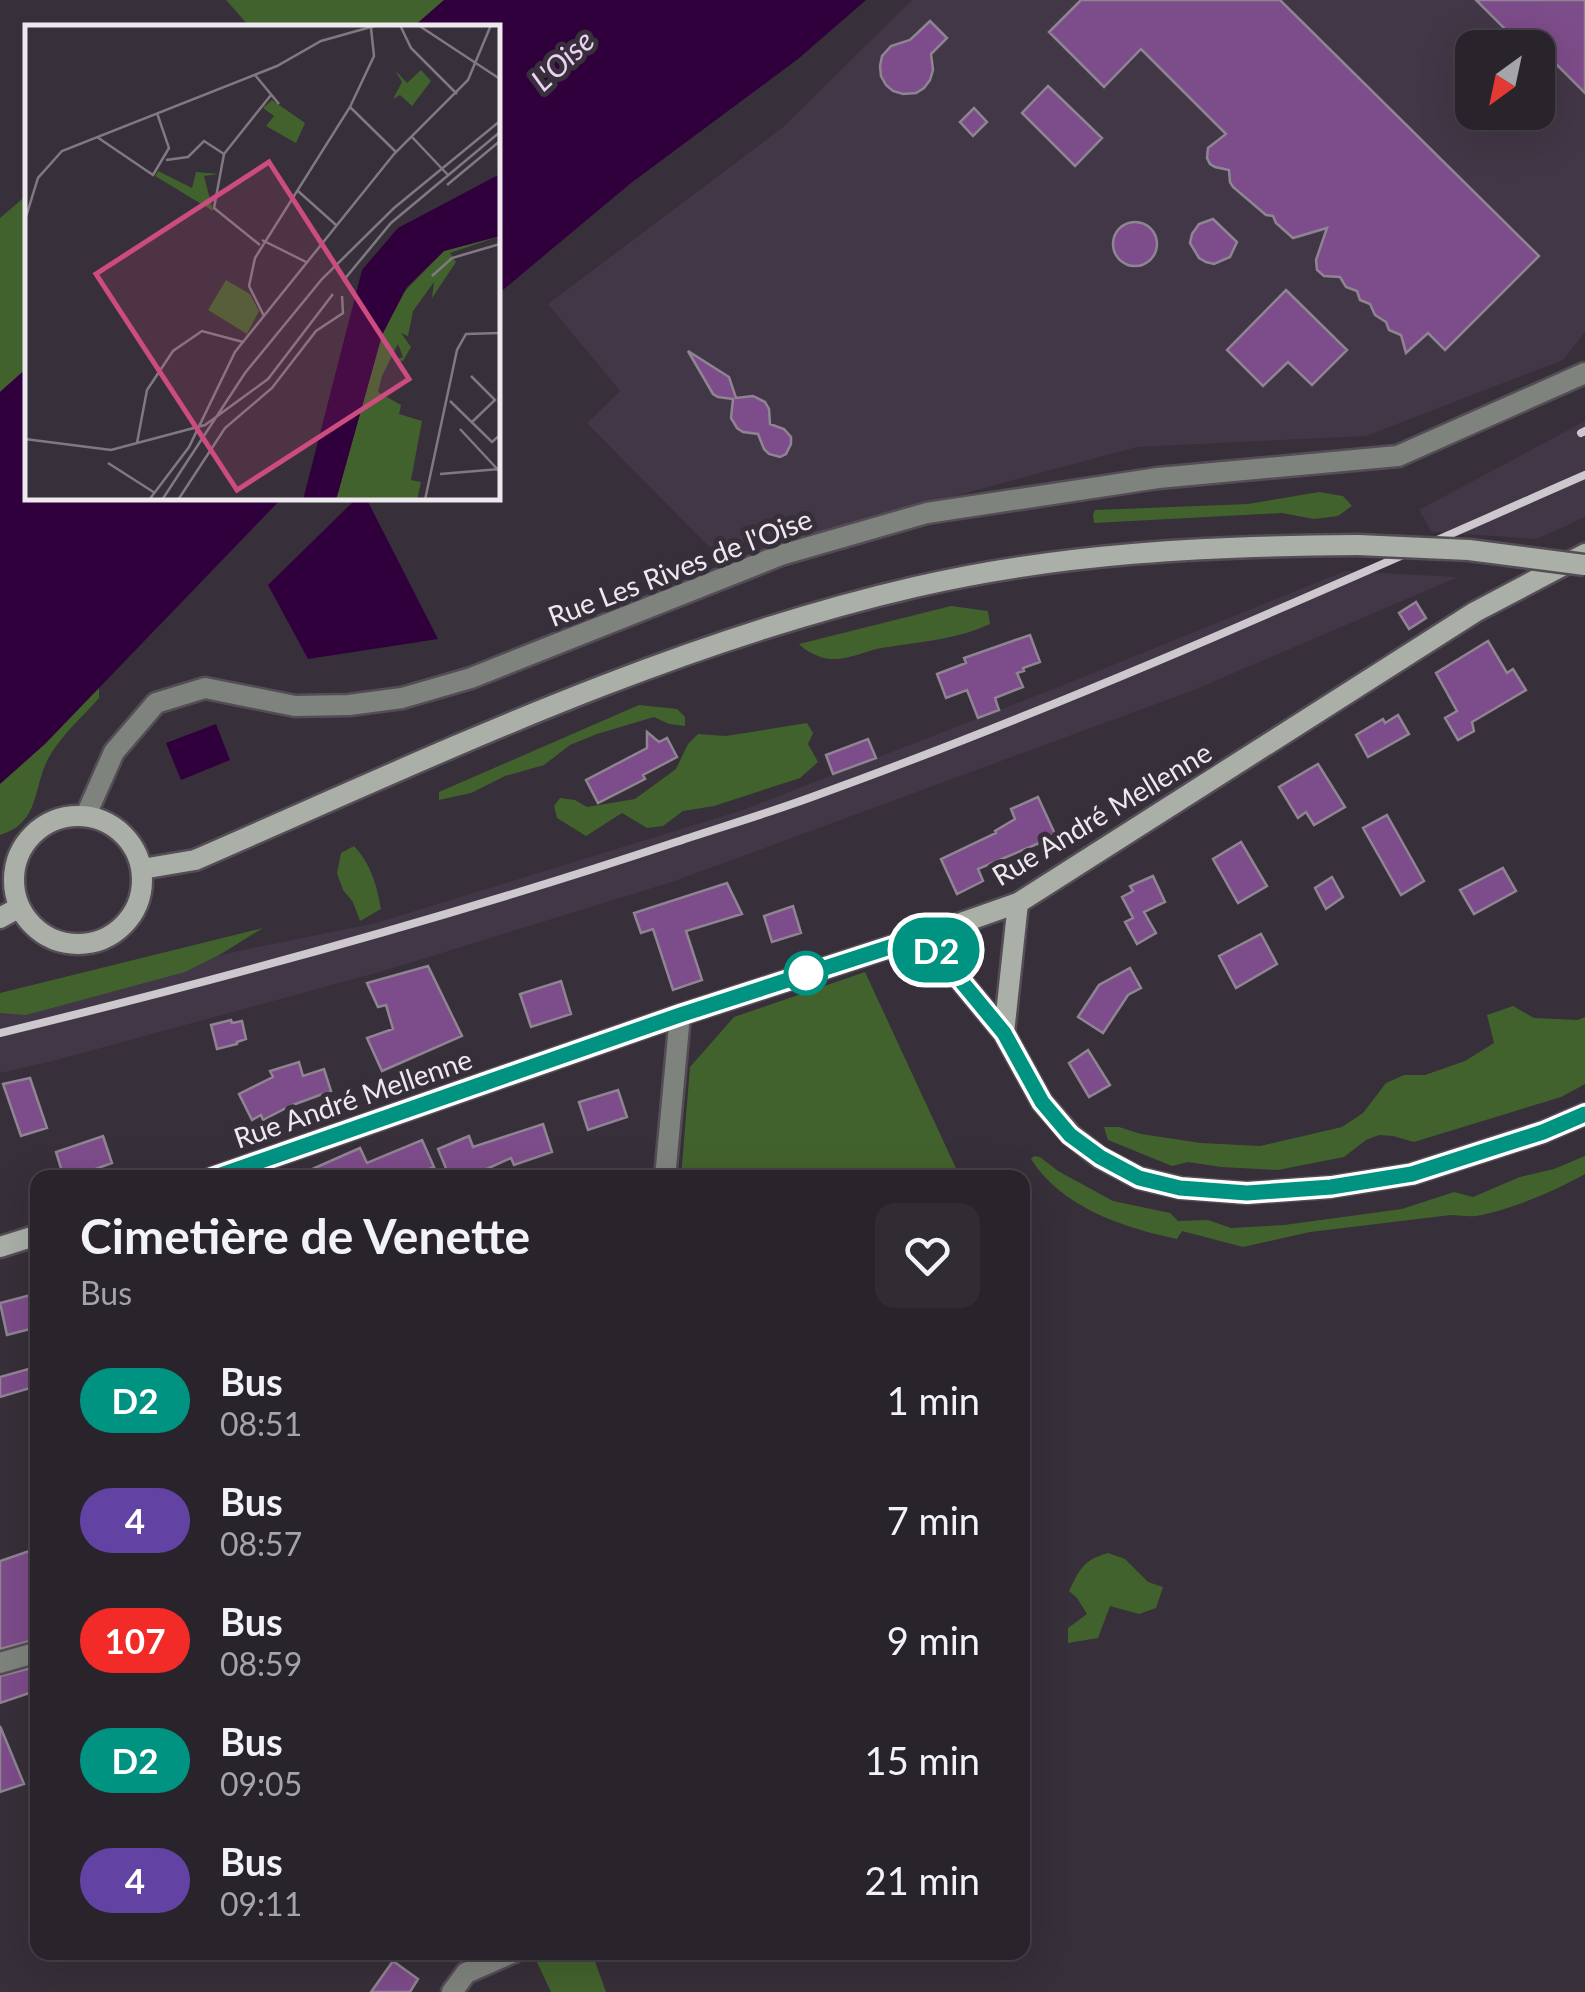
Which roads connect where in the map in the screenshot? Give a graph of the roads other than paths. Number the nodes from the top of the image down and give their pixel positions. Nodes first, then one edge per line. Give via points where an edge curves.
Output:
1 (1585, 373) edge
2 (1585, 554) edge
3 (1585, 565) edge
4 (86, 815) junction
5 (142, 869) junction
6 (1018, 903) junction
7 (20, 907) junction
8 (0, 918) edge
9 (924, 936) junction
10 (680, 1015) junction
11 (1004, 1033) junction
12 (1585, 1114) edge
13 (235, 1170) edge
14 (666, 1170) edge
15 (30, 1238) edge
16 (0, 1247) edge
17 (30, 1654) edge
18 (0, 1663) edge
19 (462, 1960) edge
20 (497, 1960) edge
21 (466, 1974) junction
22 (452, 1992) edge

1 - 4 street, Rue Les Rives de l'Oise via 1398,456 1158,478 927,513 781,555 470,678 402,698 296,706 205,688 156,703 114,752
2 - 6 street, Rue André Mellenne via 1474,612
3 - 5 street, bridge via 1468,550 1216,547 1126,553 916,587 716,644 540,710 195,860
4 - 5 street via 123,833
4 - 7 street via 48,822 32,834 14,869
5 - 7 street via 136,909 108,938 67,944 31,924
6 - 9 street, Rue André Mellenne
6 - 11 street
7 - 8 street
9 - 10 street, Rue André Mellenne
9 - 11 street
10 - 13 street, Rue André Mellenne
10 - 14 street
11 - 12 street via 1042,1102 1070,1135 1139,1178 1180,1188 1247,1193 1412,1174
15 - 16 street
17 - 18 street
19 - 21 street
20 - 21 street
21 - 22 street

